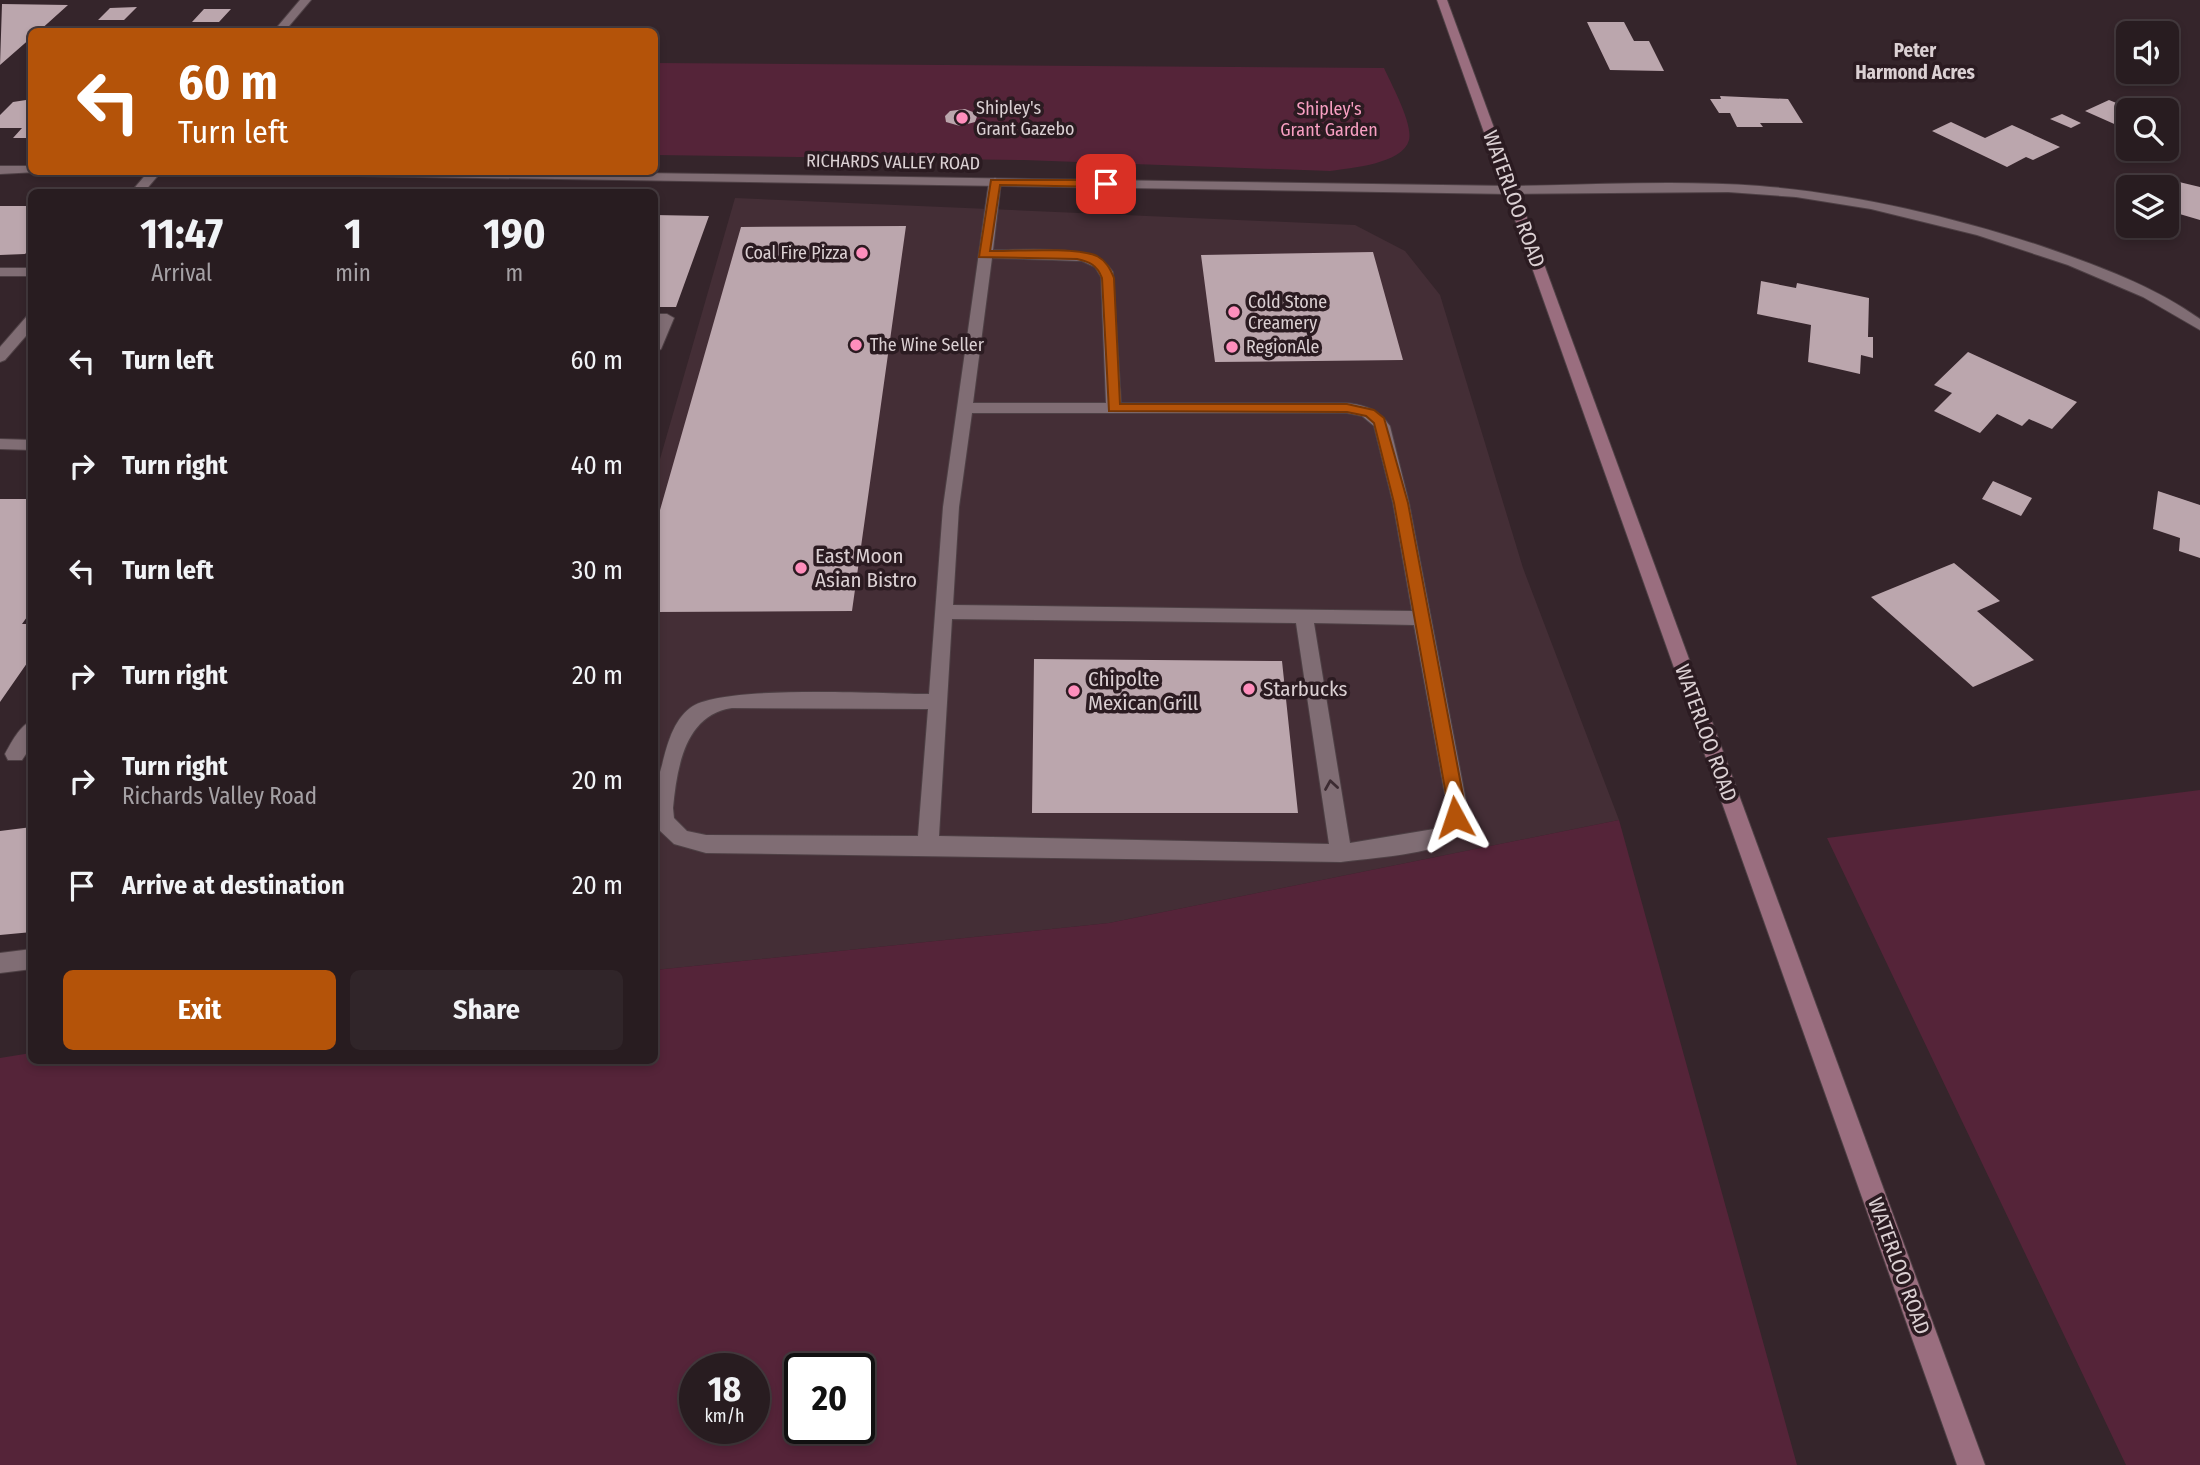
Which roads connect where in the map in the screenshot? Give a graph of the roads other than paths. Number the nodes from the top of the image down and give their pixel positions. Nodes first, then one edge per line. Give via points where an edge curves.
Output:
1 (306, 0) edge
2 (1442, 0) edge
3 (282, 28) edge
4 (0, 170) edge
5 (28, 170) edge
6 (152, 175) edge
7 (549, 175) edge
8 (995, 182) junction
9 (140, 189) edge
10 (1510, 190) junction
11 (984, 254) junction
12 (0, 272) edge
13 (28, 272) edge
14 (658, 318) edge
15 (28, 324) edge
16 (2200, 326) edge
17 (658, 339) edge
18 (0, 357) edge
19 (963, 408) junction
20 (1114, 408) junction
21 (0, 444) edge
22 (28, 445) edge
23 (944, 612) junction
24 (1304, 617) junction
25 (1422, 618) junction
26 (937, 702) junction
27 (28, 735) edge
28 (15, 754) dead end
29 (928, 845) junction
30 (1341, 853) junction
31 (28, 960) edge
32 (0, 963) edge
33 (1971, 1465) edge

1 - 3 street
2 - 10 main road, WATERLOO ROAD
4 - 5 street
6 - 9 street
7 - 8 street, RICHARDS VALLEY ROAD
8 - 10 street, RICHARDS VALLEY ROAD
8 - 11 street
10 - 16 street, RICHARDS VALLEY ROAD via 1760,190 1885,209 2024,245 2090,269 2145,290
10 - 33 main road, WATERLOO ROAD
11 - 19 street
11 - 20 street via 1077,256 1104,267
12 - 13 street
14 - 17 street via 667,318
15 - 18 street
19 - 20 lane
19 - 23 street
20 - 25 lane via 1347,408 1370,413 1382,426
21 - 22 street
23 - 24 street
23 - 26 street
24 - 25 street
30 -> 24 street
25 - 30 lane via 1457,806 1453,826 1436,838
26 - 29 street
26 - 29 street via 711,704 692,716 680,734 663,801 664,822 681,838 694,842
27 - 28 street
29 - 30 lane
31 - 32 street

